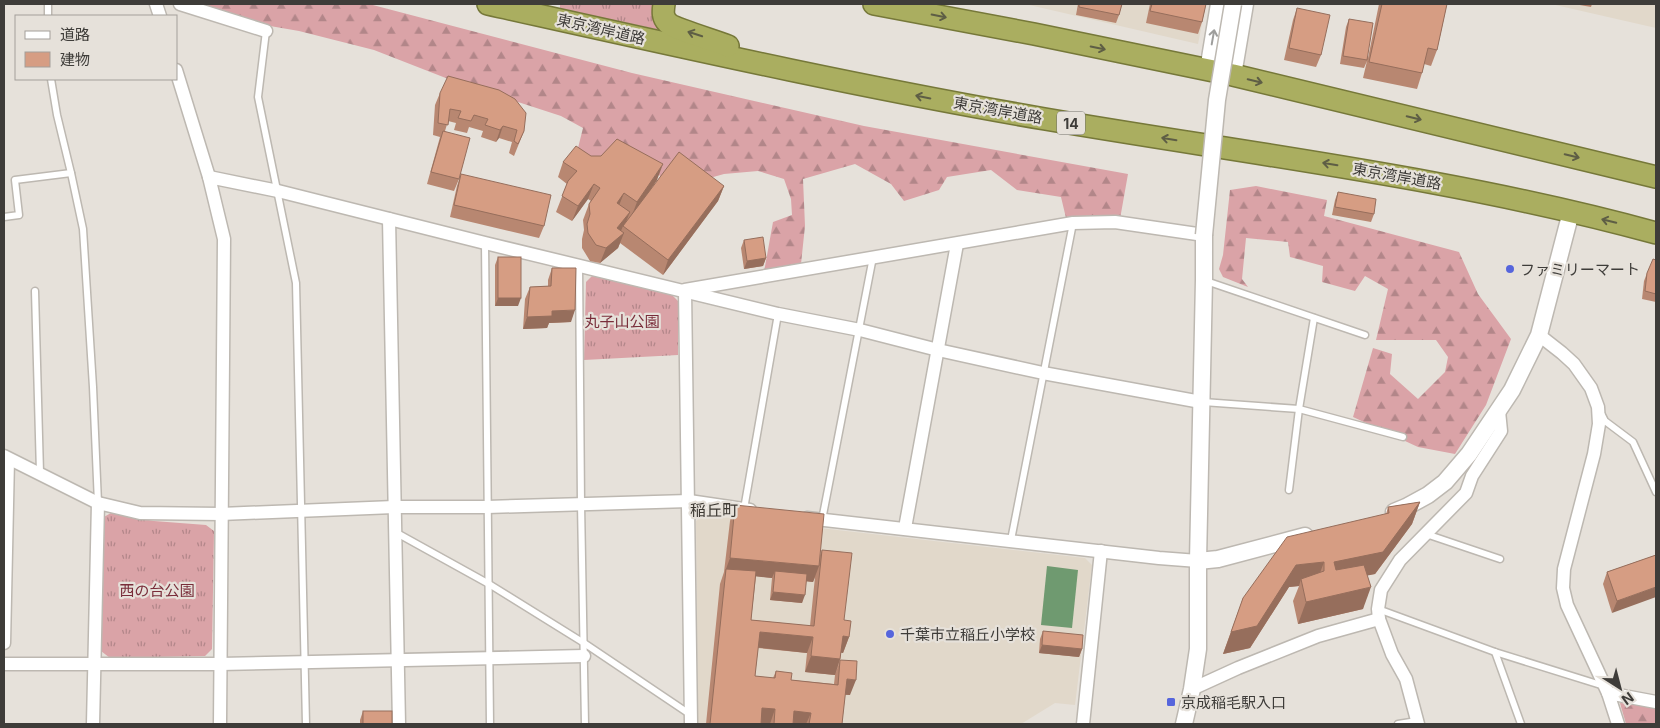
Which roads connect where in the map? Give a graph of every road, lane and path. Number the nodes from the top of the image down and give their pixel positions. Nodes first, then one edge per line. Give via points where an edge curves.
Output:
1 (180, 4) edge
2 (488, 4) edge
3 (664, 4) edge
4 (874, 4) edge
5 (1219, 4) edge
6 (1233, 4) edge
7 (1245, 4) edge
8 (545, 10) edge
9 (266, 31) joint
10 (772, 66) junction
11 (1208, 70) junction
12 (178, 76) edge
13 (1233, 76) junction
14 (51, 80) edge
15 (72, 173) junction
16 (209, 177) junction
17 (1656, 177) edge
18 (278, 191) junction
19 (1572, 212) junction
20 (4, 217) edge
21 (389, 219) junction
22 (1072, 223) junction
23 (1656, 233) edge
24 (1204, 235) junction
25 (485, 243) junction
26 (957, 244) junction
27 (873, 257) junction
28 (579, 265) junction
29 (1204, 280) junction
30 (685, 290) junction
31 (35, 291) dead end
32 (778, 314) junction
33 (1314, 318) junction
34 (860, 330) junction
35 (1365, 335) dead end
36 (1539, 335) junction
37 (938, 350) junction
38 (1043, 373) junction
39 (1201, 402) junction
40 (1598, 407) junction
41 (1299, 409) junction
42 (1499, 411) junction
43 (1403, 437) dead end
44 (6, 457) edge
45 (40, 475) junction
46 (1289, 490) dead end
47 (1656, 492) edge
48 (98, 502) junction
49 (689, 502) junction
50 (580, 504) junction
51 (394, 507) junction
52 (487, 507) junction
53 (744, 509) junction
54 (301, 511) junction
55 (764, 512) edge
56 (221, 514) junction
57 (793, 516) edge
58 (1378, 517) edge
59 (822, 520) junction
60 (905, 528) junction
61 (394, 532) junction
62 (1316, 533) edge
63 (1426, 534) junction
64 (1011, 540) junction
65 (1101, 551) junction
66 (1500, 559) dead end
67 (1198, 561) junction
68 (489, 584) junction
69 (1378, 614) junction
70 (4, 643) edge
71 (584, 643) junction
72 (1495, 652) junction
73 (584, 656) junction
74 (490, 658) junction
75 (397, 659) junction
76 (305, 662) junction
77 (4, 664) edge
78 (220, 664) junction
79 (94, 665) junction
80 (1192, 689) junction
81 (1606, 690) junction
82 (1656, 702) edge
83 (691, 720) edge
84 (1418, 722) edge
85 (93, 724) edge
86 (220, 724) edge
87 (306, 724) edge
88 (399, 724) edge
89 (490, 724) edge
90 (585, 724) edge
91 (1083, 724) edge
92 (1184, 724) edge
93 (1398, 724) edge
94 (1520, 724) edge
95 (1618, 724) edge

1 - 9 street
2 - 8 highway, 東京湾岸道路 / 14
10 -> 3 highway via 671,25 664,18
4 -> 11 highway
11 -> 5 street
6 - 24 street, bridge via 1217,100
7 - 13 street
8 - 10 highway, 東京湾岸道路 / 14
9 - 18 lane via 258,97
19 -> 10 highway, 東京湾岸道路 / 14 via 1389,174 1044,119
11 - 13 highway
12 - 16 street
13 -> 17 highway
14 - 15 lane
15 - 20 lane via 15,180 19,215
15 - 48 lane via 83,229
16 - 18 street
16 - 56 street via 224,239
18 - 21 street
18 - 54 lane via 296,283
23 -> 19 highway, 東京湾岸道路 / 14
19 - 36 street
21 - 25 street
21 - 51 street
22 - 24 street via 1115,222
22 - 26 street
22 - 38 lane
24 - 29 street
25 - 28 street
25 - 52 lane
26 - 27 street
26 - 37 street
27 - 30 street
27 - 34 lane
28 - 30 street
28 - 50 lane
29 - 33 lane
29 - 39 street
30 - 32 street
30 - 49 street
31 - 45 lane
32 - 34 street
32 - 53 lane
33 - 35 lane
33 - 41 lane
34 - 37 street
34 - 59 lane
36 - 40 street via 1574,364 1591,388
36 - 42 street
37 - 38 street
37 - 60 street
38 - 39 street
38 - 64 lane
39 - 41 lane
39 - 67 street
40 - 47 lane via 1605,421 1633,442
40 - 81 street via 1594,454 1564,569 1563,588 1573,622
41 - 43 lane
41 - 46 lane
42 - 58 street via 1469,454 1444,482 1428,496
42 - 63 street via 1501,431 1472,476 1466,494
44 - 45 street
44 - 70 street
45 - 48 street
48 - 56 street via 140,513
48 - 79 street
49 - 50 street
49 - 53 street
49 - 83 street
50 - 52 street
50 - 71 lane
51 - 52 street
51 - 54 street
51 - 61 street
52 - 68 lane
53 - 55 street
54 - 56 street
54 - 76 lane
56 - 78 street
57 - 59 street
59 - 60 street
60 - 64 street
61 - 68 lane
61 - 75 street
62 - 67 street via 1218,559
63 - 66 lane
63 - 69 street via 1400,560 1380,590
64 - 65 street
65 - 67 street
65 - 91 street
67 - 80 street via 1198,649
68 - 71 lane
68 - 74 lane
69 - 72 lane
69 - 80 street
69 - 84 street via 1392,654 1406,679
71 - 73 lane
71 - 83 lane
72 - 81 lane
72 - 94 lane
73 - 74 street
73 - 90 lane
74 - 75 street
74 - 89 lane
75 - 76 street
75 - 88 street
76 - 78 street
76 - 87 lane
77 - 79 street
78 - 79 street
78 - 86 street
79 - 85 street
80 - 92 street
81 - 82 street
81 - 95 street
84 - 93 lane

